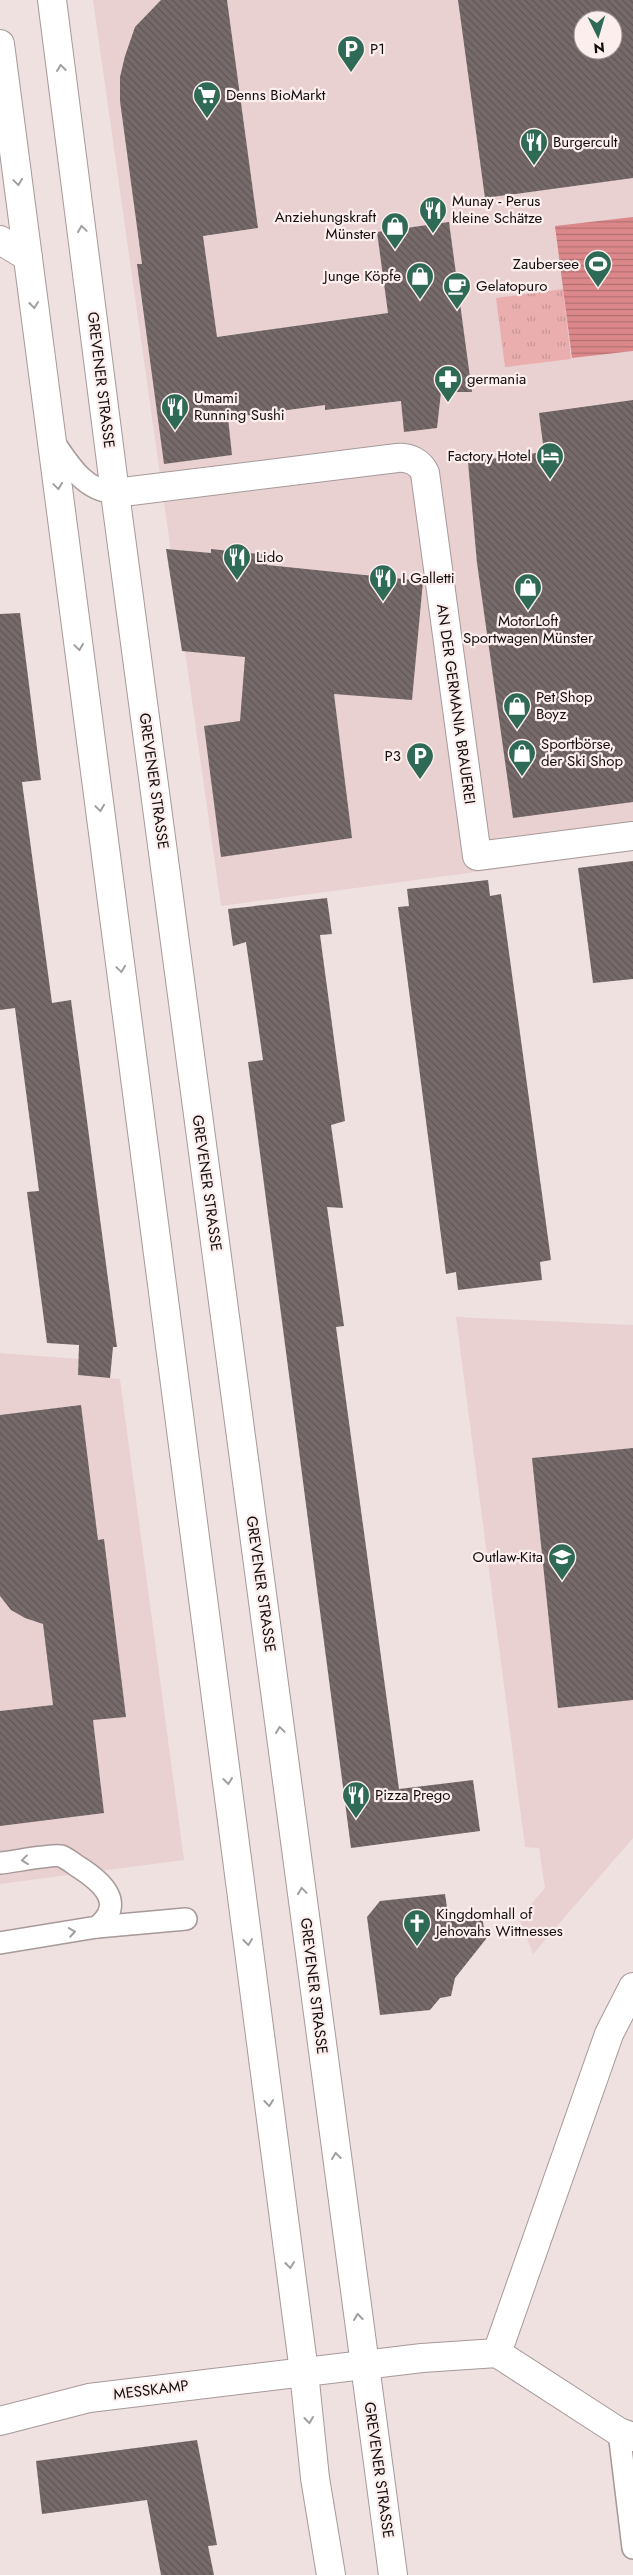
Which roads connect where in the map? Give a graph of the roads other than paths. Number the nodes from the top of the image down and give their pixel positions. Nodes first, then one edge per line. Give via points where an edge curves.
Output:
1 (52, 0) edge
2 (0, 44) edge
3 (6, 143) edge
4 (0, 240) edge
5 (28, 257) junction
6 (51, 438) junction
7 (115, 493) junction
8 (633, 836) edge
9 (0, 1864) edge
10 (186, 1919) dead end
11 (97, 1927) junction
12 (0, 1943) edge
13 (633, 1987) edge
14 (497, 2353) junction
15 (364, 2366) junction
16 (304, 2372) junction
17 (0, 2421) edge
18 (626, 2434) edge
19 (633, 2548) edge
20 (330, 2575) edge
21 (393, 2575) edge

7 -> 1 main road, GREVENER STRASSE
2 - 3 main road
3 -> 5 main road
4 - 5 main road
5 -> 6 main road
6 - 7 lane via 86,482 99,490
6 -> 16 main road
7 - 8 main road, AN DER GERMANIA BRAUEREI via 397,458 418,464 425,473 477,856
15 -> 7 main road, GREVENER STRASSE
11 -> 9 lane via 107,1919 110,1909 108,1893 97,1878 60,1856
10 - 11 lane
12 -> 11 lane
13 - 14 main road via 609,2034
14 - 15 main road
14 - 18 main road
15 - 16 main road
15 - 21 main road, GREVENER STRASSE
16 - 17 main road, MESSKAMP via 89,2398
16 -> 20 main road via 315,2478
18 - 19 lane

